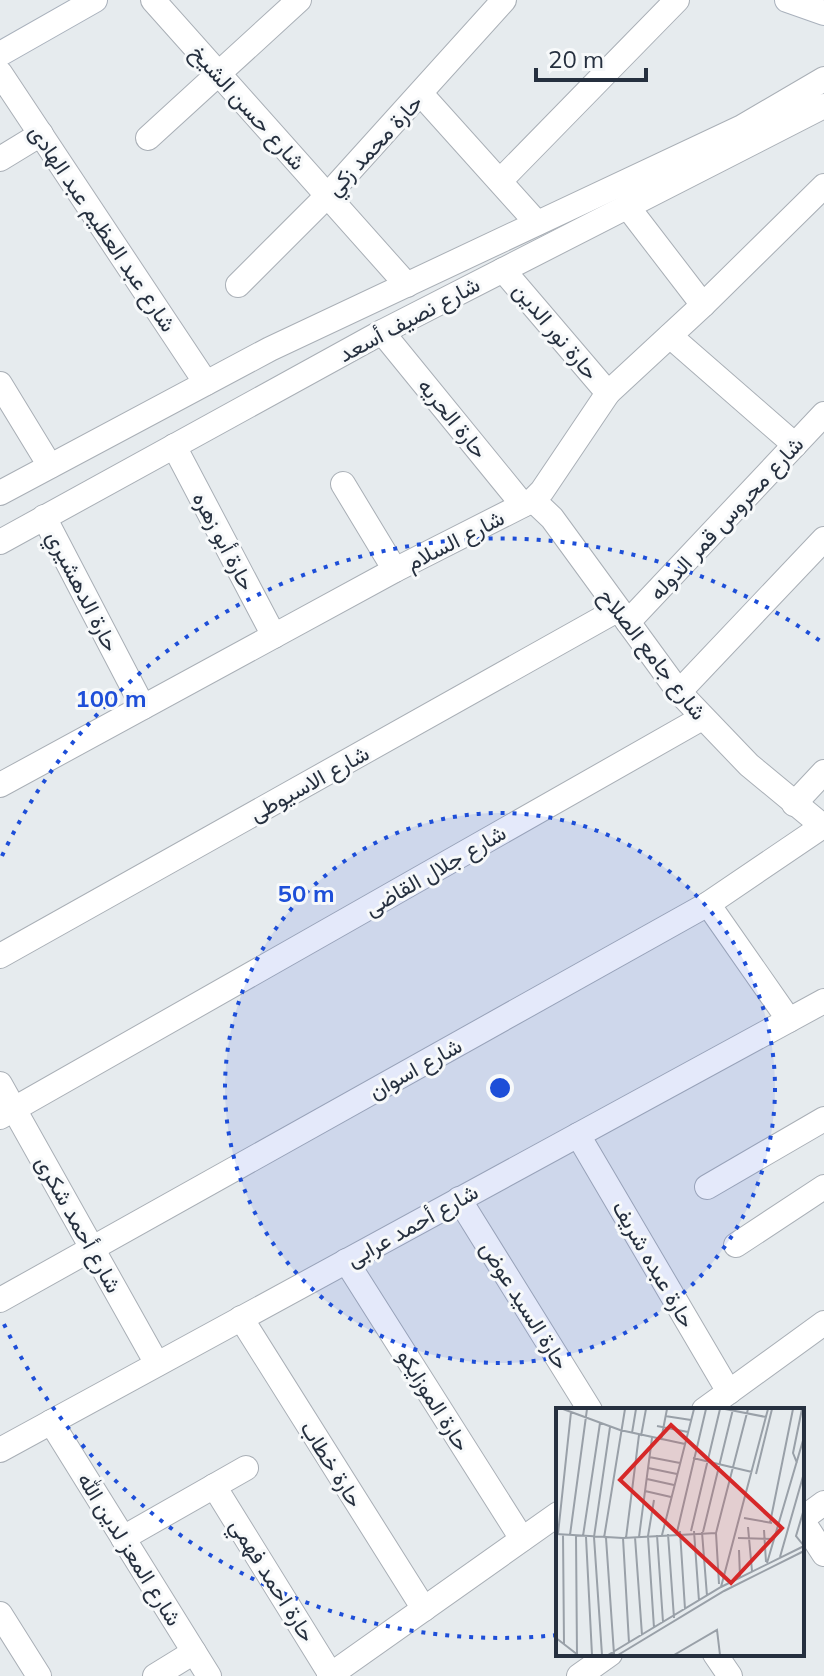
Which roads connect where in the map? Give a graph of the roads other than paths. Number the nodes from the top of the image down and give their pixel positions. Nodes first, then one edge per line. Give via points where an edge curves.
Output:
1 (95, 0) edge
2 (153, 0) edge
3 (299, 0) edge
4 (504, 0) edge
5 (677, 0) edge
6 (787, 0) edge
7 (824, 13) edge
8 (0, 54) edge
9 (0, 73) edge
10 (220, 75) junction
11 (824, 79) edge
12 (421, 94) junction
13 (824, 106) edge
14 (41, 134) junction
15 (148, 138) dead end
16 (0, 159) edge
17 (500, 181) junction
18 (822, 193) edge
19 (327, 196) junction
20 (627, 206) junction
21 (537, 223) junction
22 (503, 270) junction
23 (238, 285) dead end
24 (407, 285) junction
25 (703, 305) junction
26 (382, 332) junction
27 (670, 336) junction
28 (206, 383) junction
29 (0, 384) edge
30 (608, 393) junction
31 (824, 414) edge
32 (795, 445) junction
33 (174, 446) junction
34 (50, 466) junction
35 (343, 484) dead end
36 (0, 493) edge
37 (528, 502) junction
38 (44, 517) junction
39 (824, 539) edge
40 (0, 542) edge
41 (395, 570) junction
42 (623, 616) junction
43 (274, 636) junction
44 (679, 692) junction
45 (143, 707) junction
46 (702, 718) junction
47 (824, 772) edge
48 (2, 780) edge
49 (794, 804) junction
50 (824, 826) edge
51 (708, 904) junction
52 (0, 956) edge
53 (824, 1001) edge
54 (789, 1020) junction
55 (0, 1084) edge
56 (7, 1113) edge
57 (824, 1119) edge
58 (578, 1135) junction
59 (707, 1187) dead end
60 (824, 1187) edge
61 (459, 1199) junction
62 (736, 1245) dead end
63 (92, 1248) junction
64 (346, 1261) junction
65 (0, 1300) edge
66 (241, 1318) junction
67 (824, 1323) edge
68 (157, 1364) junction
69 (729, 1392) junction
70 (589, 1408) edge
71 (707, 1408) edge
72 (51, 1422) junction
73 (0, 1450) edge
74 (246, 1468) dead end
75 (214, 1486) junction
76 (824, 1503) edge
77 (556, 1515) edge
78 (804, 1518) edge
79 (804, 1523) edge
80 (123, 1538) junction
81 (522, 1539) junction
82 (824, 1554) edge
83 (424, 1609) junction
84 (0, 1614) edge
85 (194, 1652) junction
86 (607, 1656) edge
87 (716, 1656) edge
88 (330, 1675) edge
89 (39, 1676) edge
90 (155, 1676) edge
91 (209, 1676) edge
92 (579, 1676) edge
93 (730, 1676) edge

1 - 8 street
2 - 10 street, شارع حسن الشيخ
3 - 10 street
4 - 12 street, حارة محمد زكي
5 - 17 street
6 - 7 street
9 - 14 street, شارع عبد العظيم عبد الهادى
10 - 15 street
10 - 19 street, شارع حسن الشيخ
11 - 21 street, شارع نصيف أسعد via 742,127
12 - 17 street
12 - 19 street, حارة محمد زكي
13 - 20 street, شارع نصيف أسعد
14 - 16 street
14 - 28 street, شارع عبد العظيم عبد الهادى
17 - 21 street
18 - 25 street, شارع السلام
19 - 23 street, حارة محمد زكي
19 - 24 street, شارع حسن الشيخ
20 - 22 street, شارع نصيف أسعد
20 - 25 street
21 - 24 street, شارع نصيف أسعد
22 - 26 street, شارع نصيف أسعد
22 - 30 street, حارة نور الدين
24 - 28 street, شارع نصيف أسعد
25 - 27 street, شارع السلام
26 - 33 street, شارع نصيف أسعد
26 - 37 street, حارة الحريه
27 - 30 street, شارع السلام
27 - 32 street
28 - 34 street, شارع نصيف أسعد
29 - 34 street
30 - 37 street, شارع السلام via 542,491
31 - 32 street, شارع محروس قمر الدوله
32 - 42 street, شارع محروس قمر الدوله
33 - 38 street, شارع نصيف أسعد
33 - 43 street, حارة أبو زهره
34 - 36 street, شارع نصيف أسعد
35 - 41 street
37 - 41 street, شارع السلام
37 - 42 street, شارع جامع الصلاح via 552,518
38 - 40 street, شارع نصيف أسعد
38 - 45 street, حارة الدهشيري
39 - 44 street
41 - 43 street, شارع السلام
42 - 44 street, شارع جامع الصلاح
42 - 52 street, شارع الاسيوطى
43 - 45 street, شارع السلام
44 - 46 street, شارع جامع الصلاح
45 - 48 street, شارع السلام
46 - 49 street, شارع جامع الصلاح
46 - 56 street, شارع جلال القاضى
47 - 49 street
49 - 50 street, شارع جامع الصلاح
50 - 51 street, شارع اسوان
51 - 54 street
51 - 63 street, شارع اسوان
53 - 54 street, شارع أحمد عرابى
54 - 58 street, شارع أحمد عرابى
55 - 56 street, شارع أحمد شكرى
56 - 63 street, شارع أحمد شكرى
57 - 59 street
58 - 61 street, شارع أحمد عرابى
58 - 69 street, حارة عبده شريف
60 - 62 street
61 - 64 street, شارع أحمد عرابى
61 - 70 street, حارة السيد عوض
63 - 65 street, شارع اسوان
63 - 68 street, شارع أحمد شكرى
64 - 66 street, شارع أحمد عرابى
64 - 81 street, حارة الموزايكو
66 - 68 street, شارع أحمد عرابى
66 - 83 street, حارة خطاب
67 - 69 street
68 - 72 street, شارع أحمد عرابى
69 - 71 street
72 - 73 street, شارع أحمد عرابى
72 - 80 street, شارع المعز لدين الله
74 - 75 street
75 - 80 street
75 - 88 street, حارة احمد فهمي
76 - 78 street
77 - 81 street
79 - 82 street
80 - 85 street, شارع المعز لدين الله
81 - 83 street
83 - 88 street
84 - 89 street
85 - 90 street
85 - 91 street, شارع المعز لدين الله
86 - 92 street
87 - 93 street

